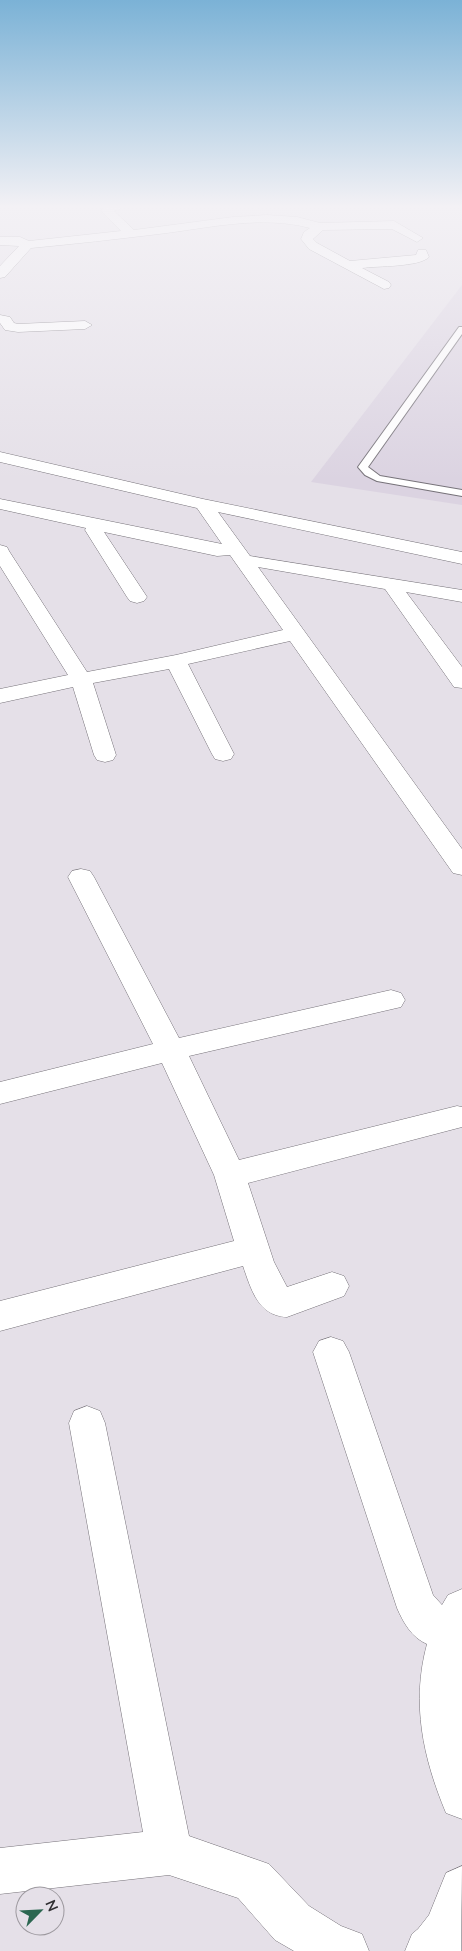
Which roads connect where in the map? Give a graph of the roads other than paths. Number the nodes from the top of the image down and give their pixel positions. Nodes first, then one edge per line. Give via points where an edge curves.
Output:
1 (0, 319) edge
2 (85, 325) dead end
3 (462, 329) edge
4 (0, 444) edge
5 (0, 457) edge
6 (462, 493) edge
7 (207, 497) junction
8 (0, 504) edge
9 (97, 525) junction
10 (462, 542) edge
11 (0, 551) edge
12 (240, 556) junction
13 (462, 558) edge
14 (398, 585) junction
15 (462, 596) edge
16 (137, 597) dead end
17 (296, 633) junction
18 (176, 661) junction
19 (81, 679) junction
20 (462, 682) edge
21 (0, 696) edge
22 (223, 754) dead end
23 (105, 755) dead end
24 (462, 867) edge
25 (80, 877) dead end
26 (391, 1000) dead end
27 (171, 1050) junction
28 (0, 1093) edge
29 (457, 1117) dead end
30 (230, 1175) junction
31 (254, 1249) junction
32 (332, 1286) dead end
33 (0, 1316) edge
34 (331, 1352) dead end
35 (86, 1423) dead end
36 (456, 1621) edge
37 (462, 1797) edge
38 (169, 1852) junction
39 (0, 1871) edge
40 (462, 1889) edge
41 (345, 1951) edge
42 (429, 1951) edge

1 - 2 street via 6,320 10,327 18,328
3 - 6 lane via 364,467 378,478
4 - 7 street
5 - 7 street
7 - 10 street
7 - 12 street
7 - 13 street
8 - 9 street
9 - 12 street
9 - 16 street via 94,530
11 - 19 street
12 - 14 street
12 - 17 street
14 - 15 street
14 - 20 street via 394,590
17 - 18 street
17 - 24 street
18 - 19 street
18 - 22 street
19 - 21 street
19 - 23 street
25 - 27 street
26 - 27 street
27 - 28 street
27 - 30 street
29 - 30 street
30 - 31 street
31 - 32 street via 270,1292 281,1302
31 - 33 street
34 - 36 street via 417,1608 435,1627
35 - 38 street
36 - 37 street via 441,1673 439,1706 449,1756
38 - 39 street
38 - 41 street via 253,1880 292,1923
40 - 42 street via 453,1916 435,1948

